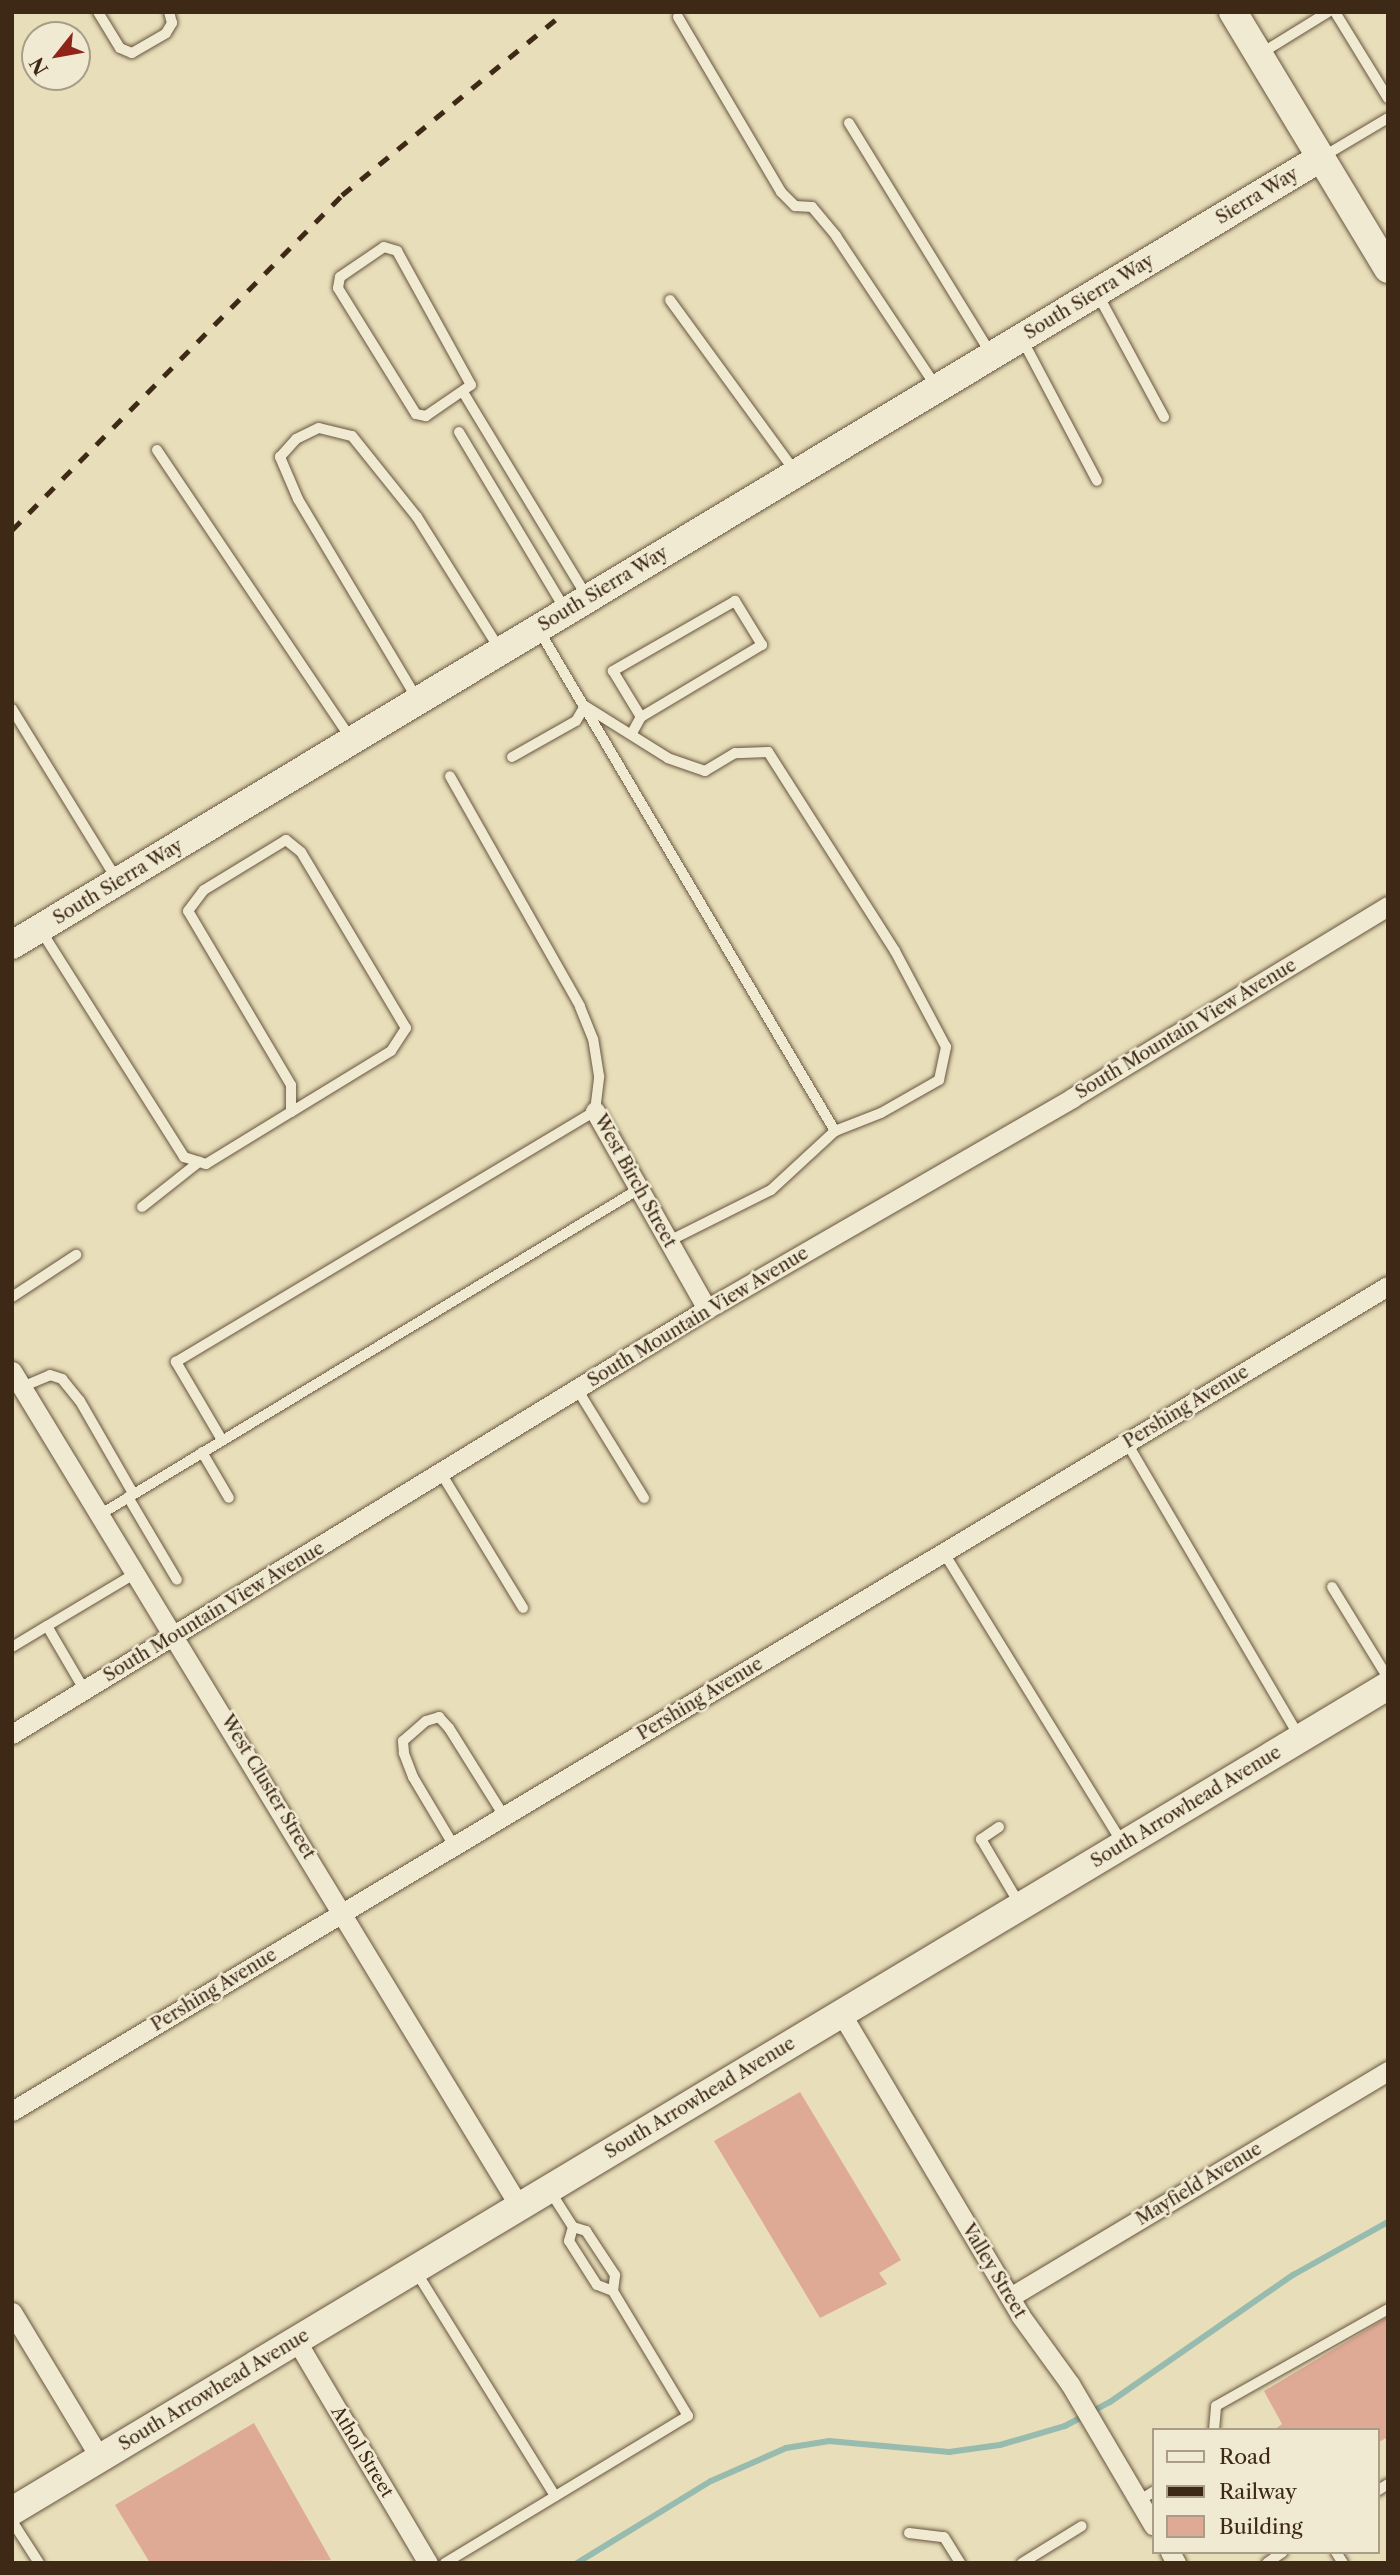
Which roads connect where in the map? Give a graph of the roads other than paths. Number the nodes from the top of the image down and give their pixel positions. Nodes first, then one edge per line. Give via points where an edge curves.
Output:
1 (98, 12) edge
2 (169, 12) edge
3 (1233, 12) edge
4 (1328, 12) edge
5 (1335, 12) edge
6 (678, 17) dead end
7 (1258, 55) junction
8 (1388, 98) edge
9 (1388, 118) edge
10 (849, 123) dead end
11 (1320, 158) junction
12 (1194, 233) joint
13 (1388, 269) edge
14 (1097, 292) junction
15 (670, 300) dead end
16 (1021, 338) junction
17 (992, 355) junction
18 (937, 388) junction
19 (463, 392) junction
20 (1164, 417) dead end
21 (459, 432) dead end
22 (157, 450) dead end
23 (796, 474) junction
24 (1097, 481) dead end
25 (577, 605) junction
26 (538, 628) junction
27 (500, 651) junction
28 (418, 701) junction
29 (585, 706) junction
30 (12, 709) edge
31 (641, 717) junction
32 (632, 733) junction
33 (352, 740) junction
34 (512, 757) dead end
35 (450, 776) dead end
36 (118, 881) junction
37 (1388, 906) edge
38 (40, 929) junction
39 (12, 945) edge
40 (595, 1111) junction
41 (290, 1112) junction
42 (835, 1131) junction
43 (199, 1162) junction
44 (639, 1189) junction
45 (142, 1207) dead end
46 (669, 1241) junction
47 (76, 1255) dead end
48 (1388, 1286) edge
49 (12, 1297) edge
50 (707, 1309) junction
51 (17, 1379) edge
52 (578, 1389) junction
53 (222, 1440) junction
54 (1127, 1443) junction
55 (202, 1452) junction
56 (441, 1473) junction
57 (131, 1495) junction
58 (229, 1498) dead end
59 (643, 1498) dead end
60 (101, 1514) junction
61 (944, 1553) junction
62 (136, 1572) junction
63 (177, 1580) dead end
64 (1332, 1587) dead end
65 (523, 1608) dead end
66 (47, 1626) junction
67 (176, 1637) junction
68 (12, 1647) edge
69 (1388, 1678) edge
70 (1388, 1686) edge
71 (85, 1691) junction
72 (12, 1734) edge
73 (1300, 1738) junction
74 (504, 1816) junction
75 (999, 1827) dead end
76 (1123, 1844) junction
77 (454, 1846) junction
78 (1021, 1906) junction
79 (344, 1912) junction
80 (842, 2013) junction
81 (1388, 2071) edge
82 (12, 2111) edge
83 (549, 2188) junction
84 (519, 2206) junction
85 (573, 2227) junction
86 (415, 2269) junction
87 (612, 2291) junction
88 (1010, 2297) junction
89 (1388, 2308) edge
90 (12, 2312) edge
91 (296, 2340) junction
92 (1214, 2428) edge
93 (100, 2458) junction
94 (555, 2496) junction
95 (1146, 2496) edge
96 (12, 2511) edge
97 (12, 2521) edge
98 (1152, 2521) edge
99 (1082, 2526) dead end
100 (909, 2533) dead end
101 (39, 2563) edge
102 (428, 2563) edge
103 (445, 2563) edge
104 (960, 2563) edge
105 (1022, 2563) edge

1 - 2 lane via 120,48 132,53 166,33 172,23
3 - 7 main road
4 - 7 lane
5 - 8 lane
6 - 18 lane via 781,192 796,206 812,207 836,236
7 - 11 main road
9 - 11 lane
10 - 17 lane
11 - 12 main road, Sierra Way
11 - 13 main road
12 - 14 main road, South Sierra Way
14 - 16 main road, South Sierra Way
14 - 20 lane
15 - 23 lane
16 - 17 main road, South Sierra Way
16 - 24 lane
17 - 18 main road, South Sierra Way
18 - 23 main road, South Sierra Way
19 - 19 lane via 426,416 416,414 338,288 340,277 384,247 397,251 470,382
19 - 25 lane
21 - 25 lane
22 - 33 lane
23 - 25 main road, South Sierra Way
25 - 26 main road, South Sierra Way
26 - 27 main road, South Sierra Way
26 - 29 lane
27 - 28 main road, South Sierra Way
27 - 28 lane via 417,517 352,436 319,428 296,439 280,457 298,499
28 - 33 main road, South Sierra Way
29 - 32 lane
29 - 34 lane via 576,721
29 - 42 lane
30 - 36 lane
31 - 31 lane via 762,645 735,601 613,671
31 - 32 lane
32 - 42 lane via 668,758 705,771 734,753 768,752 888,940 946,1048 939,1080 881,1113
33 - 36 main road, South Sierra Way
35 - 40 lane, West Birch Street via 580,1006 600,1076
36 - 38 main road, South Sierra Way
37 - 50 street, South Mountain View Avenue via 1072,1098
38 - 39 main road, South Sierra Way
38 - 43 lane via 184,1157
40 - 44 street, West Birch Street
40 - 53 lane via 176,1362
41 - 41 lane via 291,1085 188,911 204,890 286,840 301,852 406,1028 391,1051
41 - 43 lane via 206,1164
42 - 46 lane via 771,1190
43 - 45 lane
44 - 46 street, West Birch Street
44 - 53 lane
46 - 50 street, West Birch Street
47 - 49 lane
48 - 54 street, Pershing Avenue
50 - 52 street, South Mountain View Avenue
51 - 57 lane via 50,1375 62,1379 80,1401
51 - 60 street, West Cluster Street
52 - 56 street, South Mountain View Avenue
52 - 59 lane
53 - 55 lane
54 - 61 street, Pershing Avenue
54 - 73 lane
55 - 57 lane
55 - 58 lane
56 - 65 lane
56 - 67 street, South Mountain View Avenue
57 - 60 lane
57 - 63 lane
60 - 62 street, West Cluster Street
61 - 74 street, Pershing Avenue
61 - 76 lane
62 - 66 lane
62 - 67 street, West Cluster Street
64 - 69 lane
66 - 68 lane
66 - 71 lane
67 - 71 street, South Mountain View Avenue
67 - 79 street, West Cluster Street
70 - 73 main road, South Arrowhead Avenue
71 - 72 street, South Mountain View Avenue
73 - 76 main road, South Arrowhead Avenue
74 - 77 street, Pershing Avenue
74 - 77 lane via 449,1728 439,1717 426,1721 403,1741 404,1753
75 - 78 lane via 981,1839
76 - 78 main road, South Arrowhead Avenue
77 - 79 street, Pershing Avenue
78 - 80 main road, South Arrowhead Avenue
79 - 82 street, Pershing Avenue
79 - 84 street, West Cluster Street
80 - 83 main road, South Arrowhead Avenue
80 - 88 street, Valley Street
81 - 88 street, Mayfield Avenue
83 - 84 main road, South Arrowhead Avenue
83 - 85 lane
84 - 86 main road, South Arrowhead Avenue
85 - 87 lane via 586,2231 615,2275
85 - 87 lane via 569,2241 597,2285
86 - 91 main road, South Arrowhead Avenue
86 - 94 lane
87 - 94 lane via 688,2416
88 - 95 street, Valley Street via 1106,2446
89 - 92 lane via 1216,2406
90 - 93 street
91 - 93 main road, South Arrowhead Avenue
91 - 102 street, Athol Street
93 - 96 main road, South Arrowhead Avenue
94 - 103 lane
95 - 98 street, Valley Street
97 - 101 lane
99 - 105 lane
100 - 104 lane via 944,2537

